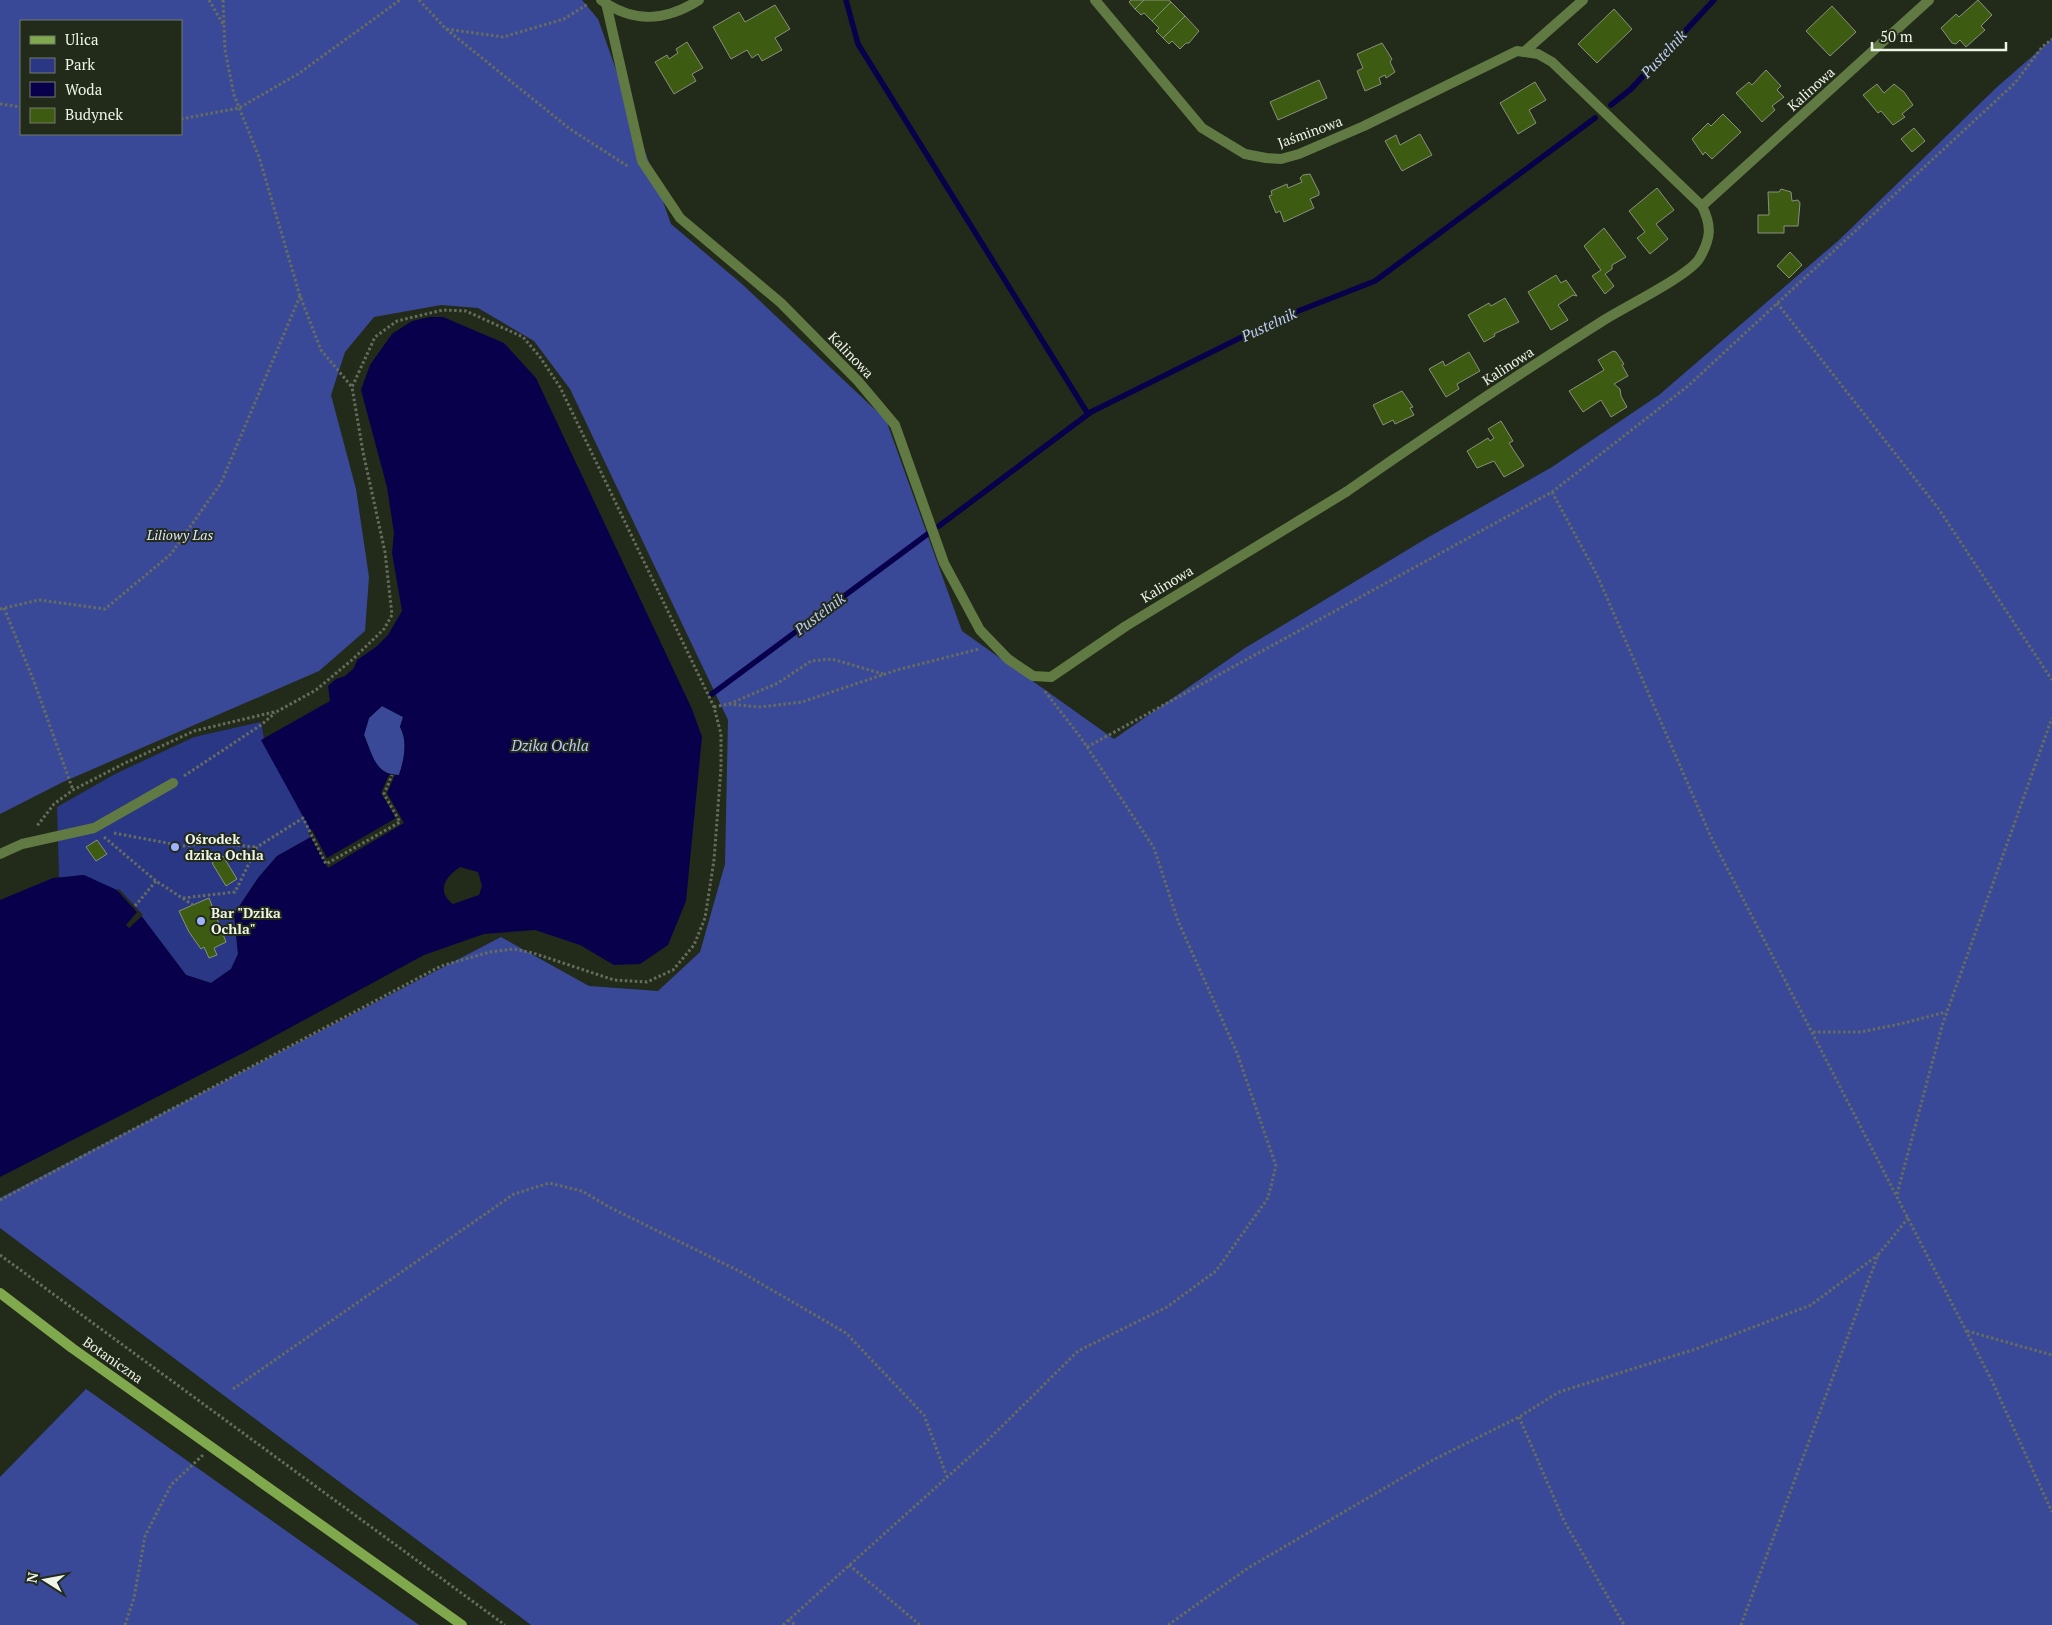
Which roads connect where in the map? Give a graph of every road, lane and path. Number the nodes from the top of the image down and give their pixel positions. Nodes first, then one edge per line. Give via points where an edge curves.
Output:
1 (209, 0) edge
2 (223, 0) edge
3 (400, 0) edge
4 (419, 0) edge
5 (595, 0) edge
6 (699, 0) edge
7 (1095, 0) edge
8 (1583, 0) edge
9 (1930, 0) edge
10 (604, 2) edge
11 (224, 26) junction
12 (446, 29) junction
13 (2052, 39) edge
14 (1524, 52) junction
15 (0, 104) edge
16 (20, 107) edge
17 (239, 108) junction
18 (182, 120) edge
19 (633, 169) dead end
20 (1702, 206) junction
21 (300, 296) junction
22 (1777, 303) junction
23 (352, 387) junction
24 (1552, 492) junction
25 (2, 608) edge
26 (994, 645) junction
27 (885, 674) junction
28 (1033, 676) junction
29 (2052, 680) edge
30 (729, 704) junction
31 (714, 707) junction
32 (278, 711) junction
33 (2052, 718) edge
34 (1087, 747) junction
35 (392, 775) dead end
36 (173, 783) joint
37 (73, 790) junction
38 (54, 804) dead end
39 (94, 828) junction
40 (257, 848) junction
41 (0, 854) edge
42 (156, 881) junction
43 (183, 898) junction
44 (193, 905) dead end
45 (136, 906) dead end
46 (1947, 1011) junction
47 (1812, 1032) junction
48 (1897, 1194) junction
49 (0, 1200) edge
50 (1909, 1217) junction
51 (0, 1255) edge
52 (1878, 1255) junction
53 (0, 1293) edge
54 (1967, 1330) junction
55 (2052, 1355) edge
56 (233, 1389) dead end
57 (1519, 1417) junction
58 (213, 1446) junction
59 (947, 1477) junction
60 (2052, 1512) edge
61 (849, 1566) junction
62 (788, 1620) junction
63 (125, 1625) edge
64 (462, 1625) edge
65 (505, 1625) edge
66 (783, 1625) edge
67 (796, 1625) edge
68 (920, 1625) edge
69 (1168, 1625) edge
70 (1624, 1625) edge
71 (1741, 1625) edge

1 - 11 path
2 - 11 path
3 - 17 path via 298,74
4 - 12 path
5 - 12 path via 564,19 503,37
6 - 10 street via 678,12 656,17 616,11
7 - 14 street, Jaśminowa via 1202,128 1245,154 1266,158 1281,159 1299,154 1364,126 1505,56
8 - 14 street, Jaśminowa
9 - 20 street, Kalinowa
10 - 26 street, Kalinowa via 642,162 680,218 781,303 858,380 895,425 944,563 980,630
11 - 17 path via 225,50
12 - 19 path via 570,128
13 - 22 path via 2042,47 2015,83
14 - 20 street via 1538,54 1552,62
15 - 16 path
17 - 18 path
17 - 21 path via 259,158
20 - 28 street, Kalinowa via 1710,222 1708,241 1698,260 1683,273 1602,321 1346,492 1126,626 1051,677
21 - 23 path via 322,350
21 - 25 path via 221,483 171,554 105,608 39,600
22 - 24 path via 1688,386
22 - 29 path via 1938,508
23 - 31 path via 374,337 397,321 443,310 466,312 523,337 560,387
23 - 32 path via 386,552 392,615 384,630 353,660 316,690
24 - 34 path
24 - 47 path via 1597,575 1711,837
25 - 37 path via 33,679
26 - 27 path
26 - 28 street, Kalinowa
27 - 30 path via 802,702 760,707
27 - 30 path via 832,659 812,661 778,683
28 - 34 path
30 - 31 path
31 - 49 path via 721,734 720,768 714,860 706,918 694,946 673,970 647,982 614,980 514,949 490,952 441,966
32 - 36 path
32 - 37 path via 194,731
33 - 46 path
34 - 59 path via 1154,848 1178,921 1237,1053 1276,1166 1268,1198 1216,1271 1167,1308 1078,1351
35 - 40 path via 384,794 400,822 326,864 303,818
36 - 39 street
37 - 38 path
39 - 40 path via 183,846 209,843
39 - 41 street via 22,844
39 - 42 path
40 - 43 path via 235,892
42 - 43 path
42 - 45 path
43 - 44 path
46 - 47 path via 1861,1032
46 - 48 path
47 - 48 path
48 - 50 path
50 - 52 path
50 - 54 path
51 - 65 path
52 - 57 path via 1811,1305 1696,1349 1559,1392
52 - 71 path
53 - 58 main road, Botaniczna via 72,1348
54 - 55 path
54 - 60 path
56 - 59 path via 514,1194 549,1183 582,1191 741,1272 846,1333 924,1415
57 - 69 path via 1431,1460 1248,1568
57 - 70 path via 1564,1521
58 - 63 path via 171,1486 145,1536 134,1598
58 - 64 main road, Botaniczna
59 - 61 path
61 - 62 path
61 - 68 path
62 - 66 path
62 - 67 path

